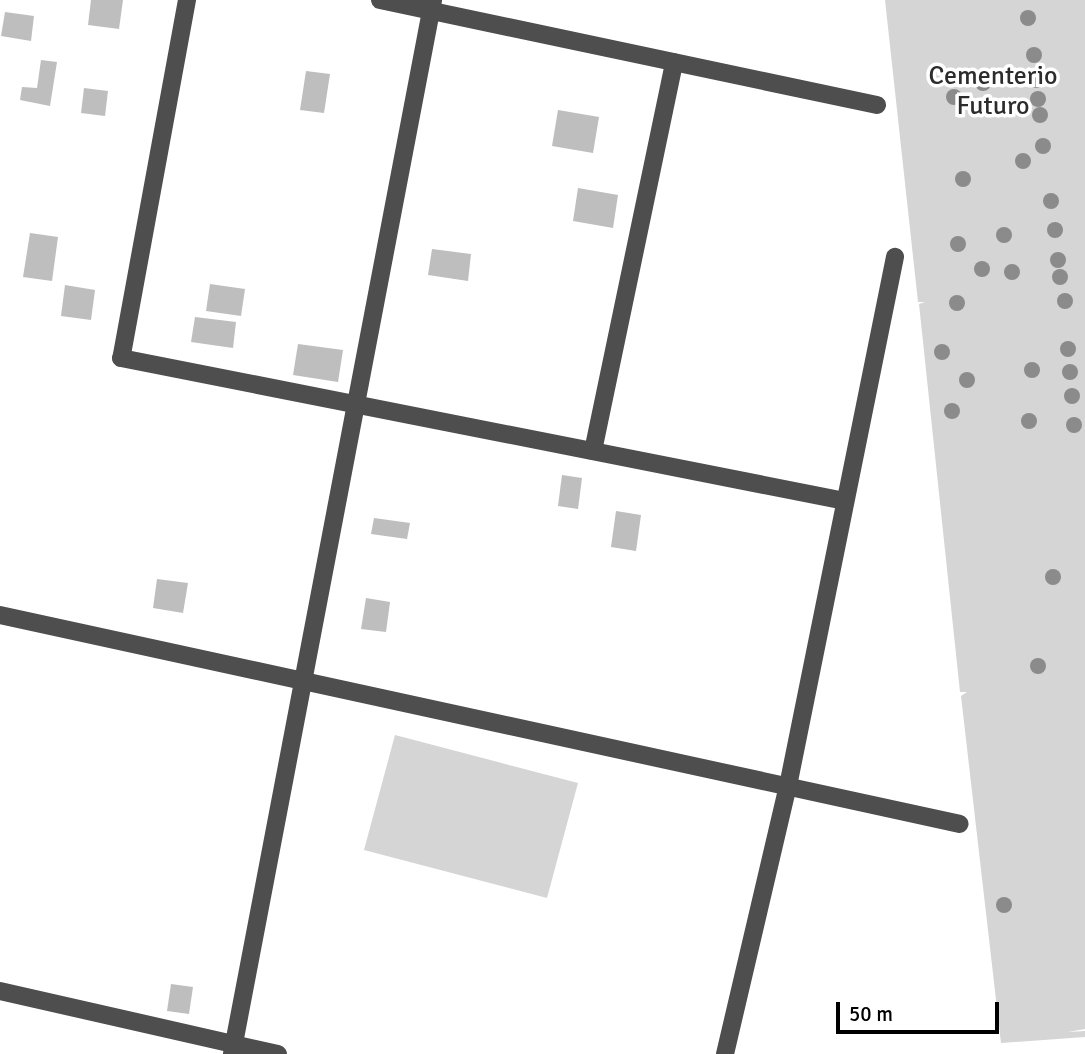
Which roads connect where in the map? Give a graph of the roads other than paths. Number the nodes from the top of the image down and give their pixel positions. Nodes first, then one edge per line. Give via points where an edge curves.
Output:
1 (187, 0) edge
2 (380, 0) edge
3 (432, 6) edge
4 (674, 62) junction
5 (877, 105) dead end
6 (895, 257) dead end
7 (355, 404) junction
8 (593, 451) junction
9 (845, 501) junction
10 (0, 615) edge
11 (303, 681) junction
12 (788, 786) junction
13 (960, 824) dead end
14 (0, 991) edge
15 (233, 1049) edge
16 (272, 1053) edge
17 (725, 1054) edge

1 - 7 street via 121,358
2 - 3 street
3 - 4 street
3 - 7 street
4 - 5 street
4 - 8 street
6 - 9 street
7 - 8 street
7 - 11 street
8 - 9 street
9 - 12 street
10 - 11 street
11 - 12 street
11 - 15 street
12 - 13 street
12 - 17 street
14 - 15 street
15 - 16 street

